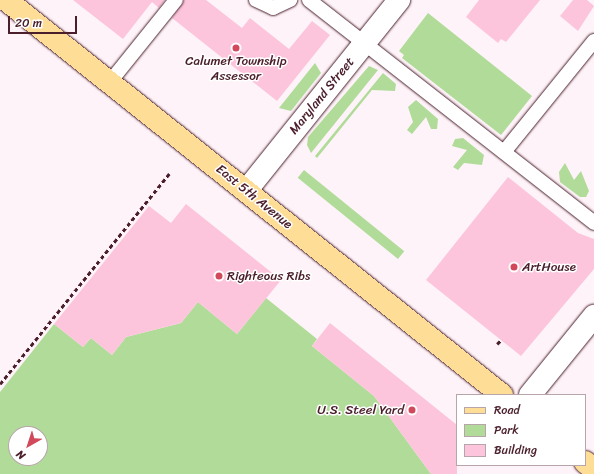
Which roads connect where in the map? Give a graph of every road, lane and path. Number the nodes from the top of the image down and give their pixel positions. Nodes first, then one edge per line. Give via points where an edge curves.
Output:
1 (6, 0) edge
2 (176, 0) edge
3 (256, 0) edge
4 (290, 0) edge
5 (309, 0) edge
6 (399, 0) edge
7 (594, 41) edge
8 (364, 44) junction
9 (110, 82) junction
10 (504, 152) junction
11 (169, 174) dead end
12 (246, 191) junction
13 (594, 223) edge
14 (594, 316) edge
15 (501, 340) dead end
16 (498, 344) dead end
17 (0, 384) edge
18 (501, 394) edge
19 (531, 394) edge
20 (586, 463) edge
21 (594, 469) edge

1 - 9 main road, East 5th Avenue
2 - 9 lane
3 - 4 lane via 273,8
5 - 8 lane
6 - 8 street, Maryland Street
7 - 10 lane
8 - 10 lane
8 - 12 street, Maryland Street
9 - 12 main road, East 5th Avenue
10 - 13 lane
11 - 17 path
12 - 18 main road, East 5th Avenue
14 - 19 street
15 - 16 path
20 - 21 main road

